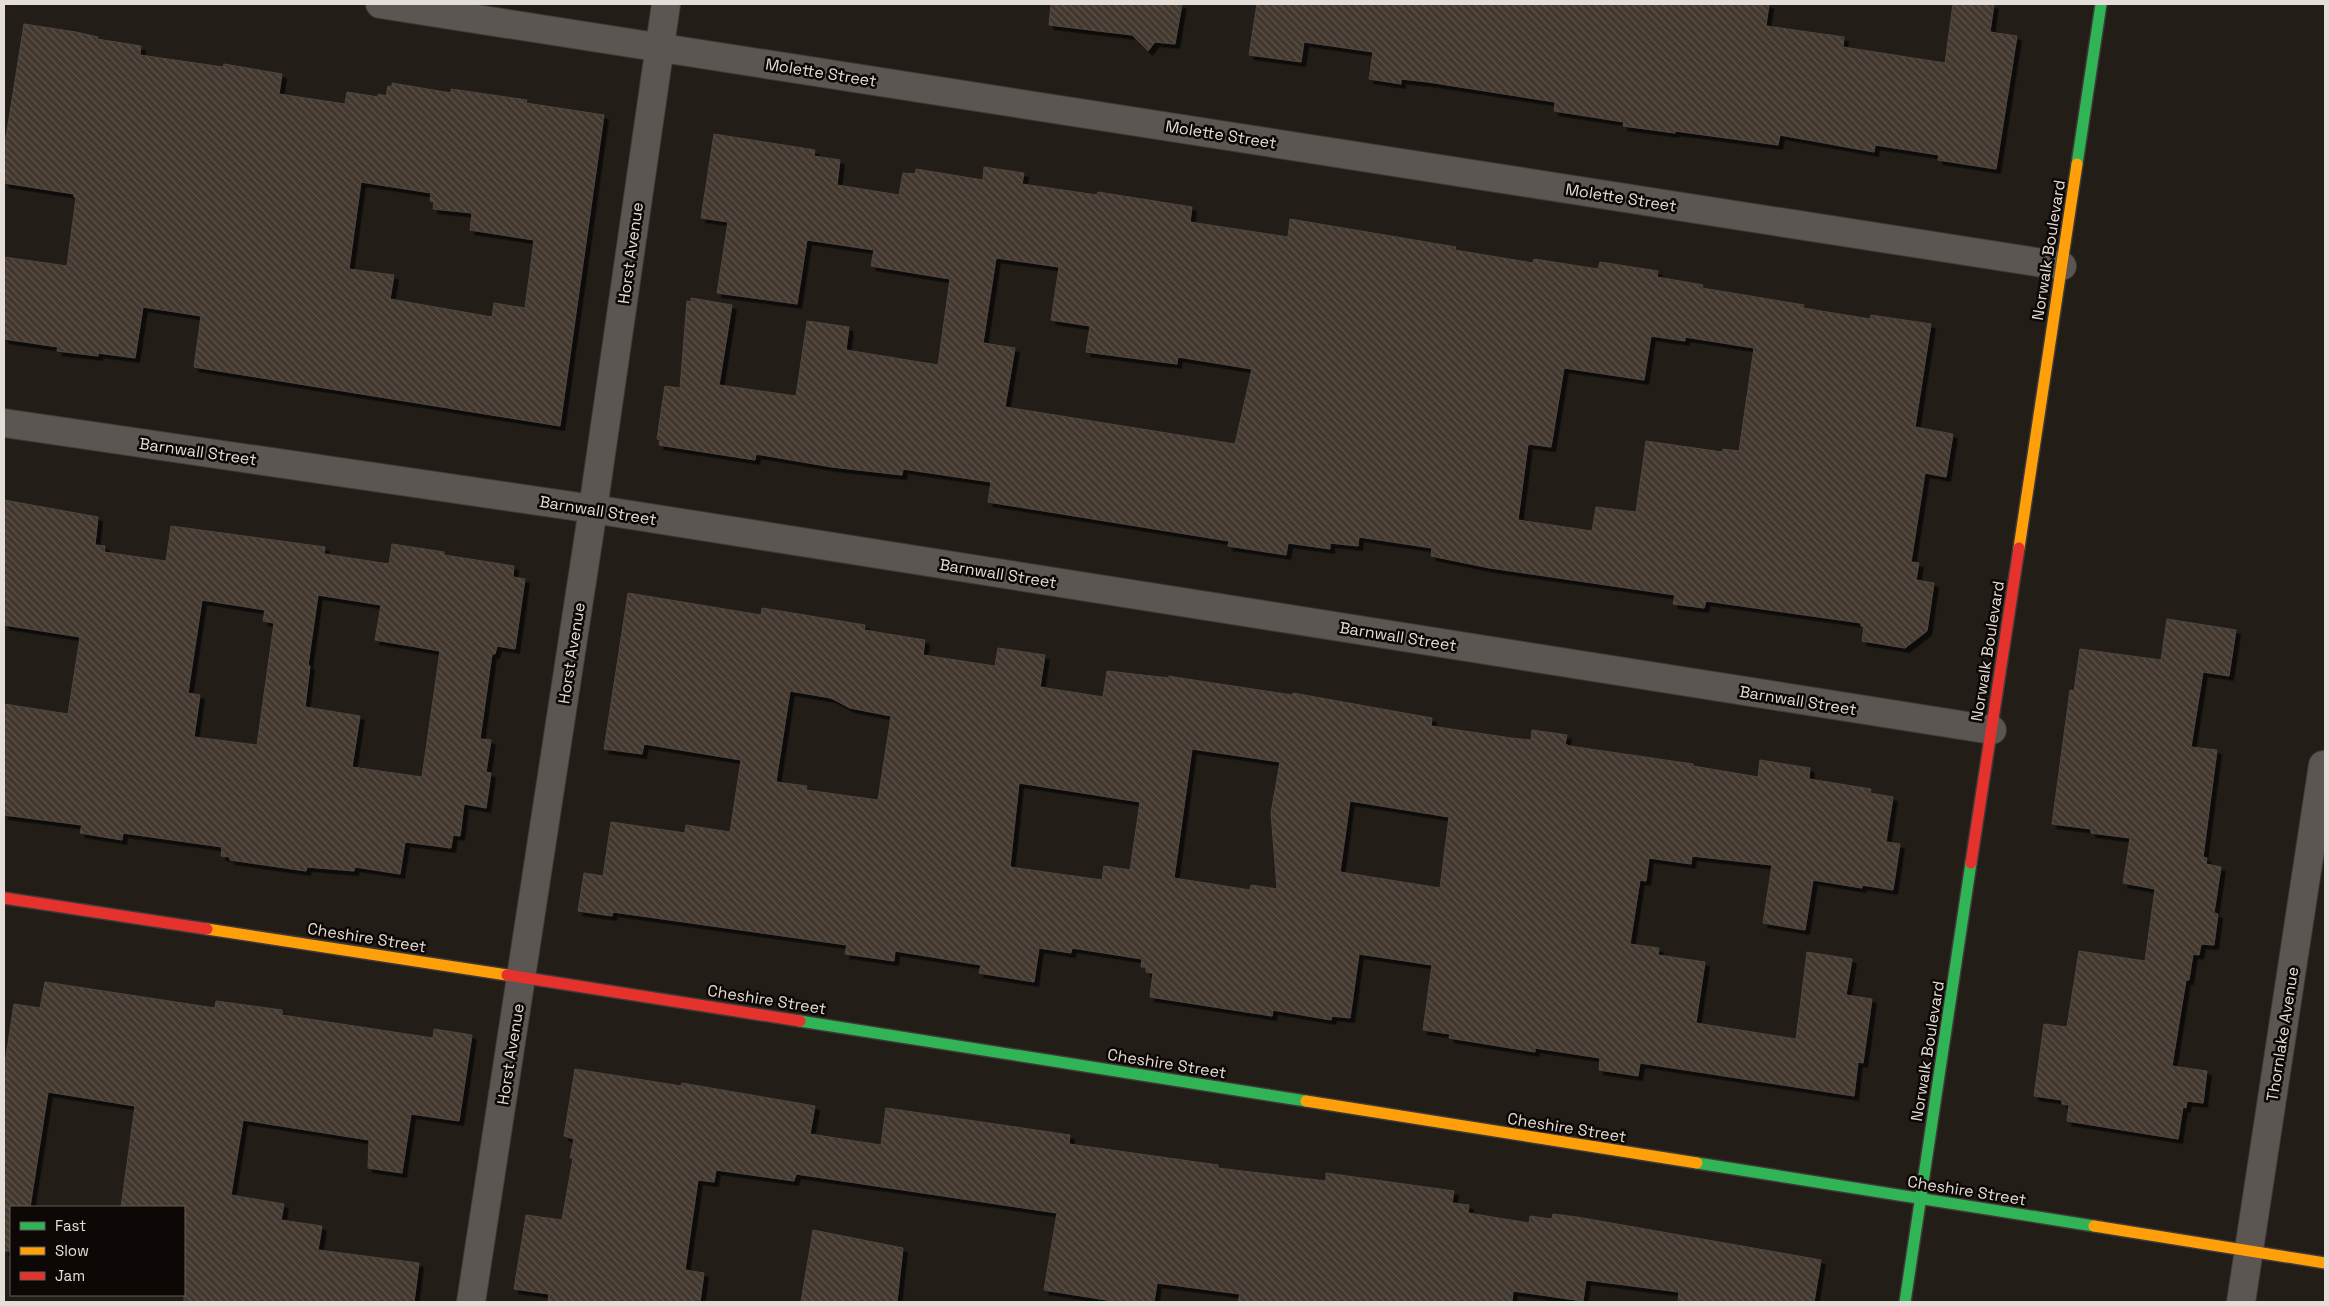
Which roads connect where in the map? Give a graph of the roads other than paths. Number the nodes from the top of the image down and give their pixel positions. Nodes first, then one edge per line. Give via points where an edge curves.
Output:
1 (380, 4) edge
2 (666, 4) edge
3 (2101, 4) edge
4 (660, 46) junction
5 (2062, 266) junction
6 (4, 423) edge
7 (593, 509) junction
8 (1992, 730) junction
9 (2322, 765) dead end
10 (4, 898) edge
11 (522, 976) junction
12 (1921, 1200) junction
13 (2248, 1251) junction
14 (2325, 1263) edge
15 (471, 1302) edge
16 (1905, 1302) edge
17 (2241, 1302) edge

1 - 4 street, Molette Street
2 - 4 street, Horst Avenue
3 - 5 street, Norwalk Boulevard
4 - 5 street, Molette Street
4 - 7 street, Horst Avenue
5 - 8 street, Norwalk Boulevard
6 - 7 street, Barnwall Street
7 - 8 street, Barnwall Street
7 - 11 street, Horst Avenue
8 - 12 street, Norwalk Boulevard
9 - 13 street, Thornlake Avenue
10 - 11 street, Cheshire Street
11 - 12 street, Cheshire Street
11 - 15 street, Horst Avenue
12 - 13 street, Cheshire Street
12 - 16 street, Norwalk Boulevard
13 - 14 street, Cheshire Street
13 - 17 street, Thornlake Avenue

